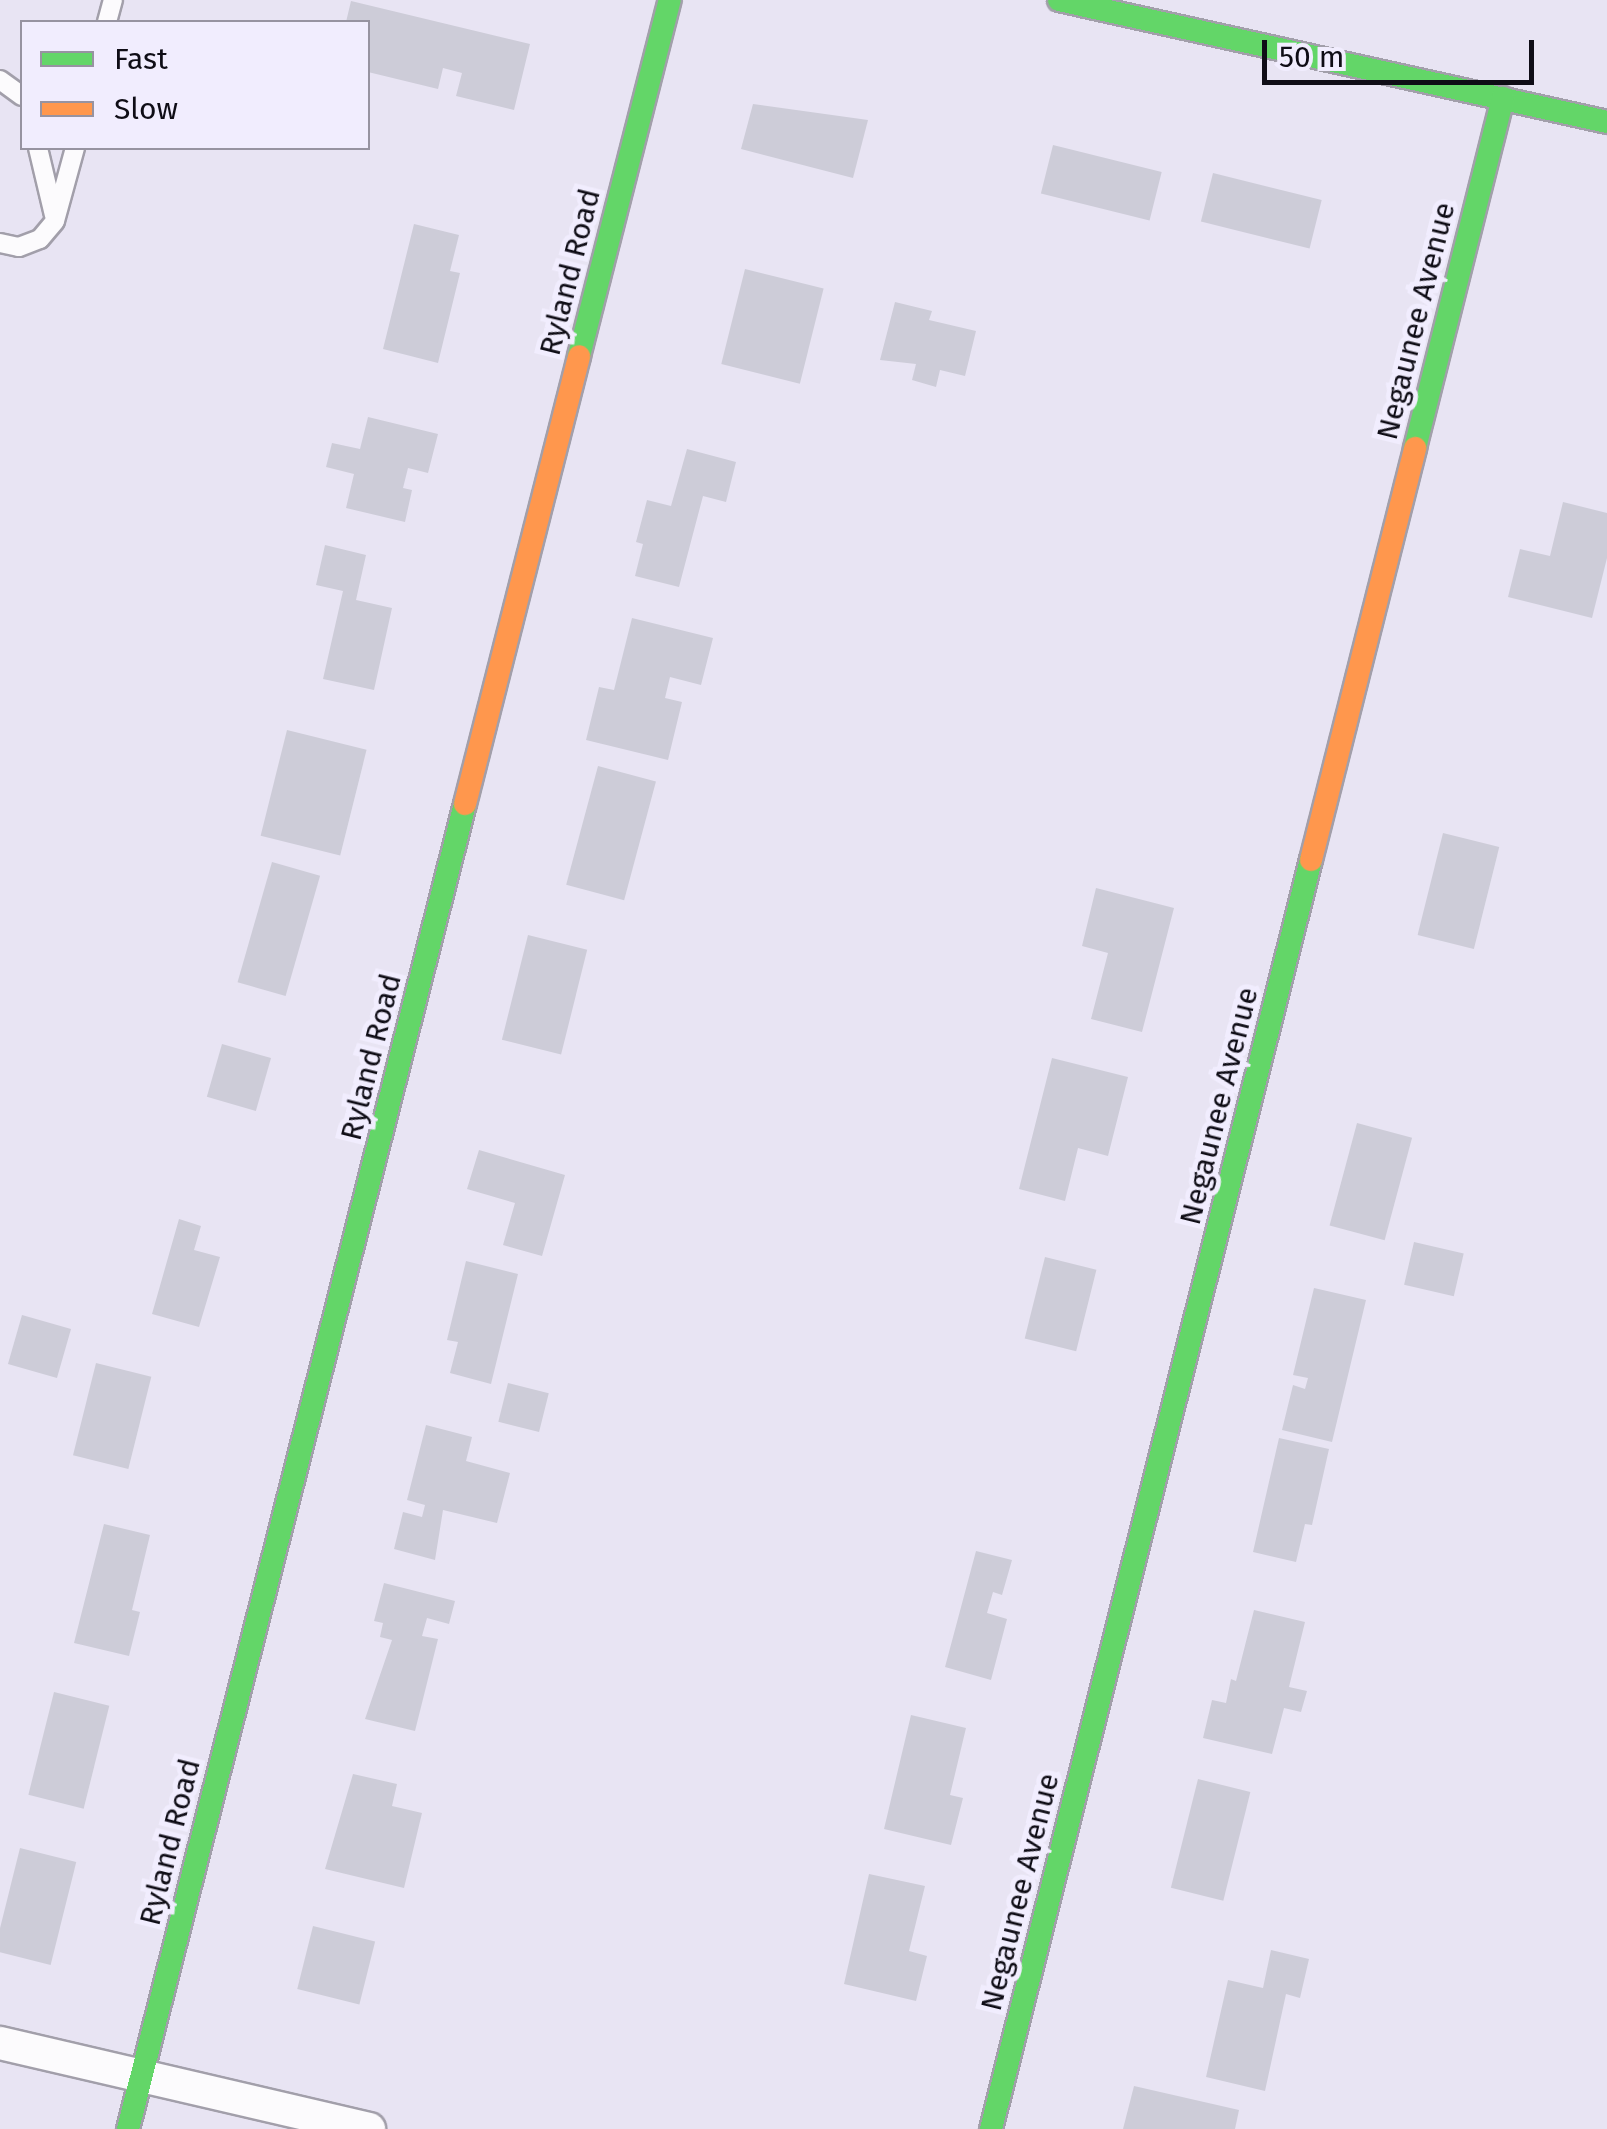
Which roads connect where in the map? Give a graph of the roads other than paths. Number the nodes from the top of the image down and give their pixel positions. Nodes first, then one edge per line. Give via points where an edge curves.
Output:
1 (670, 0) edge
2 (1060, 0) edge
3 (1503, 98) junction
4 (1607, 122) edge
5 (38, 150) edge
6 (74, 150) edge
7 (55, 220) junction
8 (0, 243) edge
9 (0, 2043) edge
10 (142, 2074) junction
11 (128, 2129) edge
12 (369, 2129) edge
13 (991, 2129) edge

1 - 10 street, Ryland Road
2 - 3 street
3 - 4 street
3 - 13 street, Negaunee Avenue
5 - 7 lane
6 - 7 lane
7 - 8 lane via 40,239 19,248
9 - 10 street
10 - 11 street, Ryland Road
10 - 12 street

